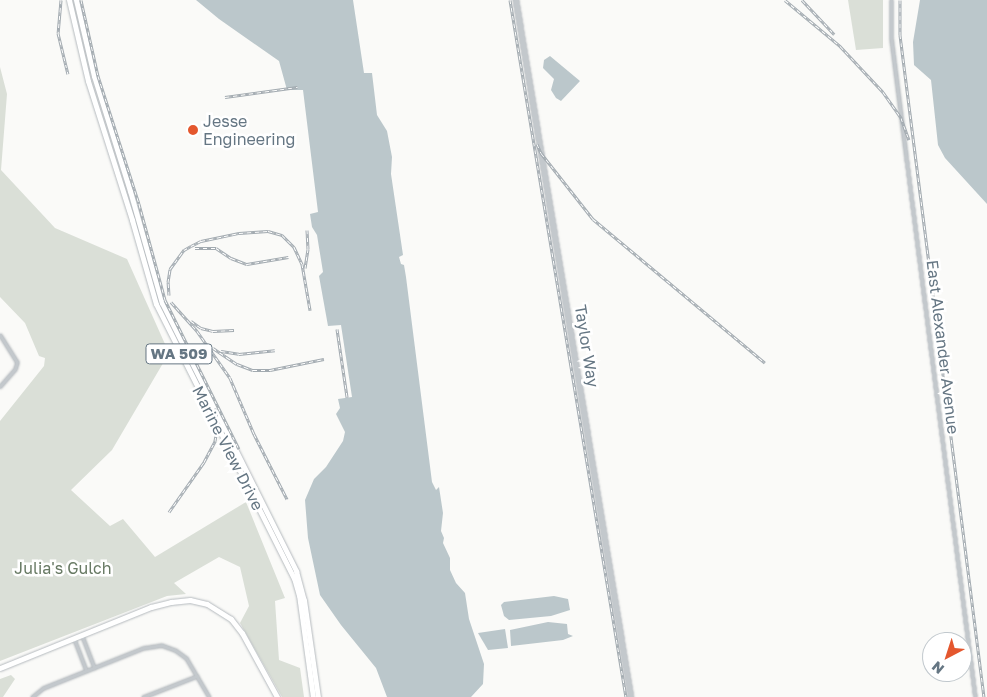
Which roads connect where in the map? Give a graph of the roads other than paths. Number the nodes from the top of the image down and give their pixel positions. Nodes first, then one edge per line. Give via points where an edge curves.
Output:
1 (69, 0) edge
2 (76, 0) edge
3 (516, 0) edge
4 (891, 0) edge
5 (0, 335) edge
6 (0, 386) edge
7 (82, 636) junction
8 (74, 639) junction
9 (0, 668) edge
10 (94, 668) junction
11 (86, 671) junction
12 (197, 676) junction
13 (32, 697) edge
14 (143, 697) edge
15 (209, 697) edge
16 (277, 697) edge
17 (314, 697) edge
18 (318, 697) edge
19 (631, 697) edge
20 (975, 697) edge

1 - 17 main road, Marine View Drive / WA 509 via 88,81 156,304 294,578
2 - 18 main road, Marine View Drive / WA 509 via 94,76 162,303 296,570 304,600
3 - 19 street, Taylor Way
4 - 20 street, East Alexander Avenue via 902,128
5 - 6 street via 17,361 15,369
7 - 8 main road
7 - 10 street
7 - 16 main road via 166,602 190,600 207,604 224,613 237,626
8 - 9 main road
8 - 11 street
10 - 11 street
10 - 12 street via 143,648 161,645 181,654
11 - 13 street via 43,688
12 - 14 street
12 - 15 street

